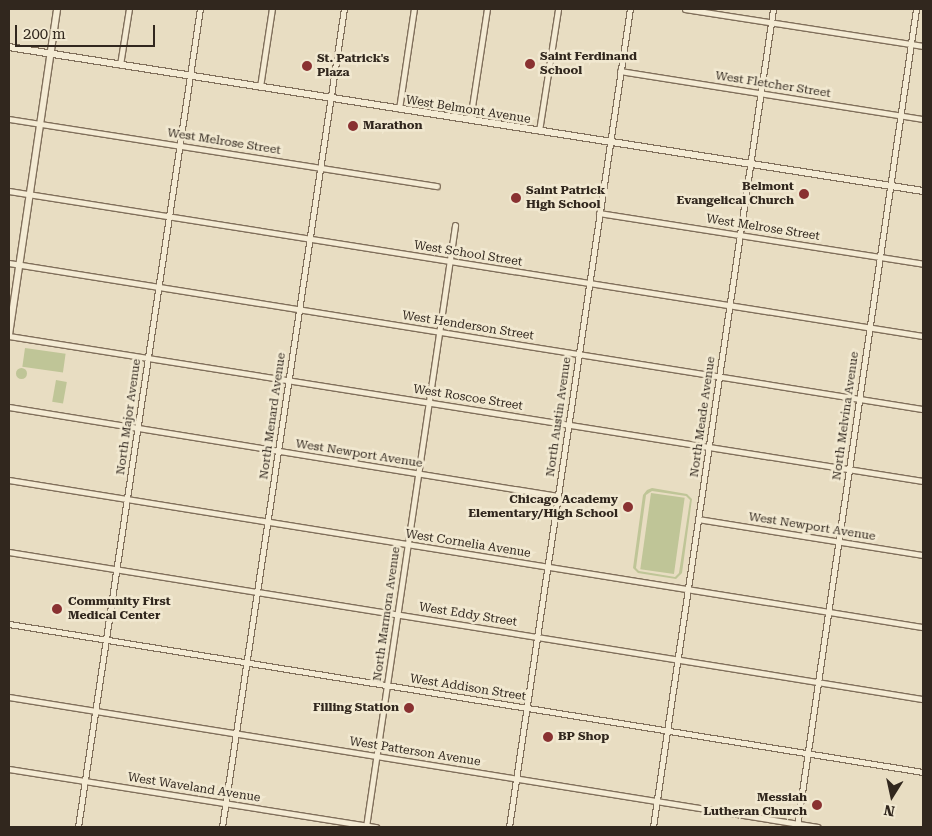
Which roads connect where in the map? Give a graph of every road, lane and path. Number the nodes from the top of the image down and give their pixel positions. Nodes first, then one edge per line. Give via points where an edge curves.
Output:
1 (57, 9) edge
2 (129, 9) edge
3 (200, 9) edge
4 (272, 9) edge
5 (344, 9) edge
6 (414, 9) edge
7 (487, 9) edge
8 (558, 9) edge
9 (630, 9) edge
10 (685, 9) edge
11 (773, 9) edge
12 (916, 9) edge
13 (771, 22) junction
14 (911, 44) junction
15 (923, 46) edge
16 (9, 47) edge
17 (50, 54) junction
18 (120, 65) junction
19 (620, 71) junction
20 (190, 76) junction
21 (260, 87) junction
22 (760, 93) junction
23 (330, 98) junction
24 (399, 109) junction
25 (900, 115) junction
26 (9, 118) edge
27 (923, 119) edge
28 (470, 120) junction
29 (40, 123) junction
30 (539, 131) junction
31 (610, 142) junction
32 (180, 145) junction
33 (749, 164) junction
34 (320, 167) junction
35 (437, 186) dead end
36 (889, 186) junction
37 (9, 190) edge
38 (923, 191) edge
39 (30, 194) junction
40 (599, 213) junction
41 (169, 216) junction
42 (455, 226) dead end
43 (739, 235) junction
44 (309, 238) junction
45 (879, 257) junction
46 (450, 261) junction
47 (9, 263) edge
48 (923, 264) edge
49 (19, 265) junction
50 (589, 283) junction
51 (159, 287) junction
52 (729, 305) junction
53 (299, 309) junction
54 (869, 328) junction
55 (440, 332) junction
56 (9, 336) edge
57 (923, 336) edge
58 (579, 354) junction
59 (148, 358) junction
60 (719, 376) junction
61 (288, 380) junction
62 (858, 398) junction
63 (429, 402) junction
64 (9, 407) edge
65 (923, 409) edge
66 (568, 424) junction
67 (138, 428) junction
68 (708, 447) junction
69 (278, 451) junction
70 (848, 469) junction
71 (418, 473) junction
72 (9, 480) edge
73 (923, 481) edge
74 (558, 496) junction
75 (127, 500) junction
76 (698, 518) junction
77 (267, 522) junction
78 (838, 541) junction
79 (408, 544) junction
80 (9, 552) edge
81 (923, 555) edge
82 (548, 567) junction
83 (116, 569) junction
84 (688, 590) junction
85 (257, 592) junction
86 (828, 612) junction
87 (397, 614) junction
88 (9, 624) edge
89 (923, 628) edge
90 (537, 637) junction
91 (106, 640) junction
92 (678, 660) junction
93 (246, 662) junction
94 (818, 682) junction
95 (387, 685) junction
96 (9, 697) edge
97 (923, 699) edge
98 (527, 708) junction
99 (95, 710) junction
100 (667, 730) junction
101 (236, 733) junction
102 (807, 753) junction
103 (376, 756) junction
104 (9, 769) edge
105 (923, 772) edge
106 (516, 778) junction
107 (85, 781) junction
108 (657, 801) junction
109 (226, 803) junction
110 (366, 826) edge
111 (797, 826) edge
112 (78, 827) edge
113 (222, 827) edge
114 (376, 827) edge
115 (509, 827) edge
116 (653, 827) edge
117 (818, 827) edge

1 - 17 main road
2 - 18 street
3 - 20 street, North Major Avenue
4 - 21 street
5 - 23 street, North Menard Avenue
6 - 24 street
7 - 28 street
8 - 30 street
9 - 19 street, North Austin Avenue
10 - 13 street
11 - 13 street, North Meade Avenue
12 - 14 street, North Melvina Avenue
13 - 14 street
13 - 22 street, North Meade Avenue
14 - 15 street
14 - 25 street, North Melvina Avenue
16 - 17 main road, West Belmont Avenue
17 - 18 main road, West Belmont Avenue
17 - 29 main road
18 - 20 main road, West Belmont Avenue
19 - 22 street, West Fletcher Street
19 - 31 street, North Austin Avenue
20 - 21 main road, West Belmont Avenue
20 - 32 street, North Major Avenue
21 - 23 main road, West Belmont Avenue
22 - 25 street, West Fletcher Street
22 - 33 street, North Meade Avenue
23 - 24 main road, West Belmont Avenue
23 - 34 street, North Menard Avenue
24 - 28 main road, West Belmont Avenue
25 - 27 street, West Fletcher Street
25 - 36 street, North Melvina Avenue
26 - 29 street, West Melrose Street
28 - 30 main road, West Belmont Avenue
29 - 32 street, West Melrose Street
29 - 39 main road
30 - 31 main road, West Belmont Avenue
31 - 33 main road, West Belmont Avenue
31 - 40 street, North Austin Avenue
32 - 34 street, West Melrose Street
32 - 41 street, North Major Avenue
33 - 36 main road, West Belmont Avenue
33 - 43 street, North Meade Avenue
34 - 35 street, West Melrose Street
34 - 44 street, North Menard Avenue
36 - 38 main road, West Belmont Avenue
36 - 45 street, North Melvina Avenue
37 - 39 street, West School Street
39 - 41 street, West School Street
39 - 49 main road
40 - 43 street, West Melrose Street
40 - 50 street, North Austin Avenue
41 - 44 street, West School Street
41 - 51 street, North Major Avenue
42 - 46 street, North Marmora Avenue
43 - 45 street, West Melrose Street
43 - 52 street, North Meade Avenue
44 - 46 street, West School Street
44 - 53 street, North Menard Avenue
45 - 48 street, West Melrose Street
45 - 54 street, North Melvina Avenue
46 - 50 street, West School Street
46 - 55 street, North Marmora Avenue
47 - 49 street, West Henderson Street
49 - 51 street, West Henderson Street
49 - 56 main road
50 - 52 street, West School Street
50 - 58 street, North Austin Avenue
51 - 53 street, West Henderson Street
51 - 59 street, North Major Avenue
52 - 54 street, West School Street
52 - 60 street, North Meade Avenue
53 - 55 street, West Henderson Street
53 - 61 street, North Menard Avenue
54 - 57 street, West School Street
54 - 62 street, North Melvina Avenue
55 - 58 street, West Henderson Street
55 - 63 street, North Marmora Avenue
56 - 59 street, West Roscoe Street
58 - 60 street, West Henderson Street
58 - 66 street, North Austin Avenue
59 - 61 street, West Roscoe Street
59 - 67 street, North Major Avenue
60 - 62 street, West Henderson Street
60 - 68 street, North Meade Avenue
61 - 63 street, West Roscoe Street
61 - 69 street, North Menard Avenue
62 - 65 street, West Henderson Street
62 - 70 street, North Melvina Avenue
63 - 66 street, West Roscoe Street
63 - 71 street, North Marmora Avenue
64 - 67 street, West Newport Avenue
66 - 68 street, West Roscoe Street
66 - 74 street, North Austin Avenue
67 - 69 street, West Newport Avenue
67 - 75 street, North Major Avenue
68 - 70 street, West Roscoe Street
68 - 76 street, North Meade Avenue
69 - 71 street, West Newport Avenue
69 - 77 street, North Menard Avenue
70 - 73 street, West Roscoe Street
70 - 78 street, North Melvina Avenue
71 - 74 street, West Newport Avenue
71 - 79 street, North Marmora Avenue
72 - 75 street, West Cornelia Avenue
74 - 82 street, North Austin Avenue
75 - 77 street, West Cornelia Avenue
75 - 83 street, North Major Avenue
76 - 78 street, West Newport Avenue
76 - 84 street, North Meade Avenue
77 - 79 street, West Cornelia Avenue
77 - 85 street, North Menard Avenue
78 - 81 street, West Newport Avenue
78 - 86 street, North Melvina Avenue
79 - 82 street, West Cornelia Avenue
79 - 87 street, North Marmora Avenue
80 - 83 street, West Eddy Street
82 - 84 street, West Cornelia Avenue
82 - 90 street, North Austin Avenue
83 - 85 street, West Eddy Street
83 - 91 street, North Major Avenue
84 - 86 street, West Cornelia Avenue
84 - 92 street, North Meade Avenue
85 - 87 street, West Eddy Street
85 - 93 street, North Menard Avenue
86 - 89 street, West Cornelia Avenue
86 - 94 street, North Melvina Avenue
87 - 90 street, West Eddy Street
87 - 95 street, North Marmora Avenue
88 - 91 street, West Addison Street
90 - 92 street, West Eddy Street
90 - 98 street, North Austin Avenue
91 - 93 street, West Addison Street
91 - 99 street, North Major Avenue
92 - 94 street, West Eddy Street
92 - 100 street, North Meade Avenue
93 - 95 street, West Addison Street
93 - 101 street, North Menard Avenue
94 - 97 street, West Eddy Street
94 - 102 street, North Melvina Avenue
95 - 98 street, West Addison Street
95 - 103 street, North Marmora Avenue
96 - 99 street, West Patterson Avenue
98 - 100 street, West Addison Street
98 - 106 street, North Austin Avenue
99 - 101 street, West Patterson Avenue
99 - 107 street, North Major Avenue
100 - 102 street, West Addison Street
100 - 108 street, North Meade Avenue
101 - 103 street, West Patterson Avenue
101 - 109 street, North Menard Avenue
102 - 105 street, West Addison Street
102 - 111 street, North Melvina Avenue
103 - 106 street, West Patterson Avenue
103 - 110 street, North Marmora Avenue
104 - 107 street, West Waveland Avenue
106 - 108 street, West Patterson Avenue
106 - 115 street, North Austin Avenue
107 - 109 street, West Waveland Avenue
107 - 112 street, North Major Avenue
108 - 111 street, West Patterson Avenue
108 - 116 street, North Meade Avenue
109 - 110 street, West Waveland Avenue
109 - 113 street, North Menard Avenue
110 - 114 street, West Waveland Avenue
111 - 117 street, West Patterson Avenue

